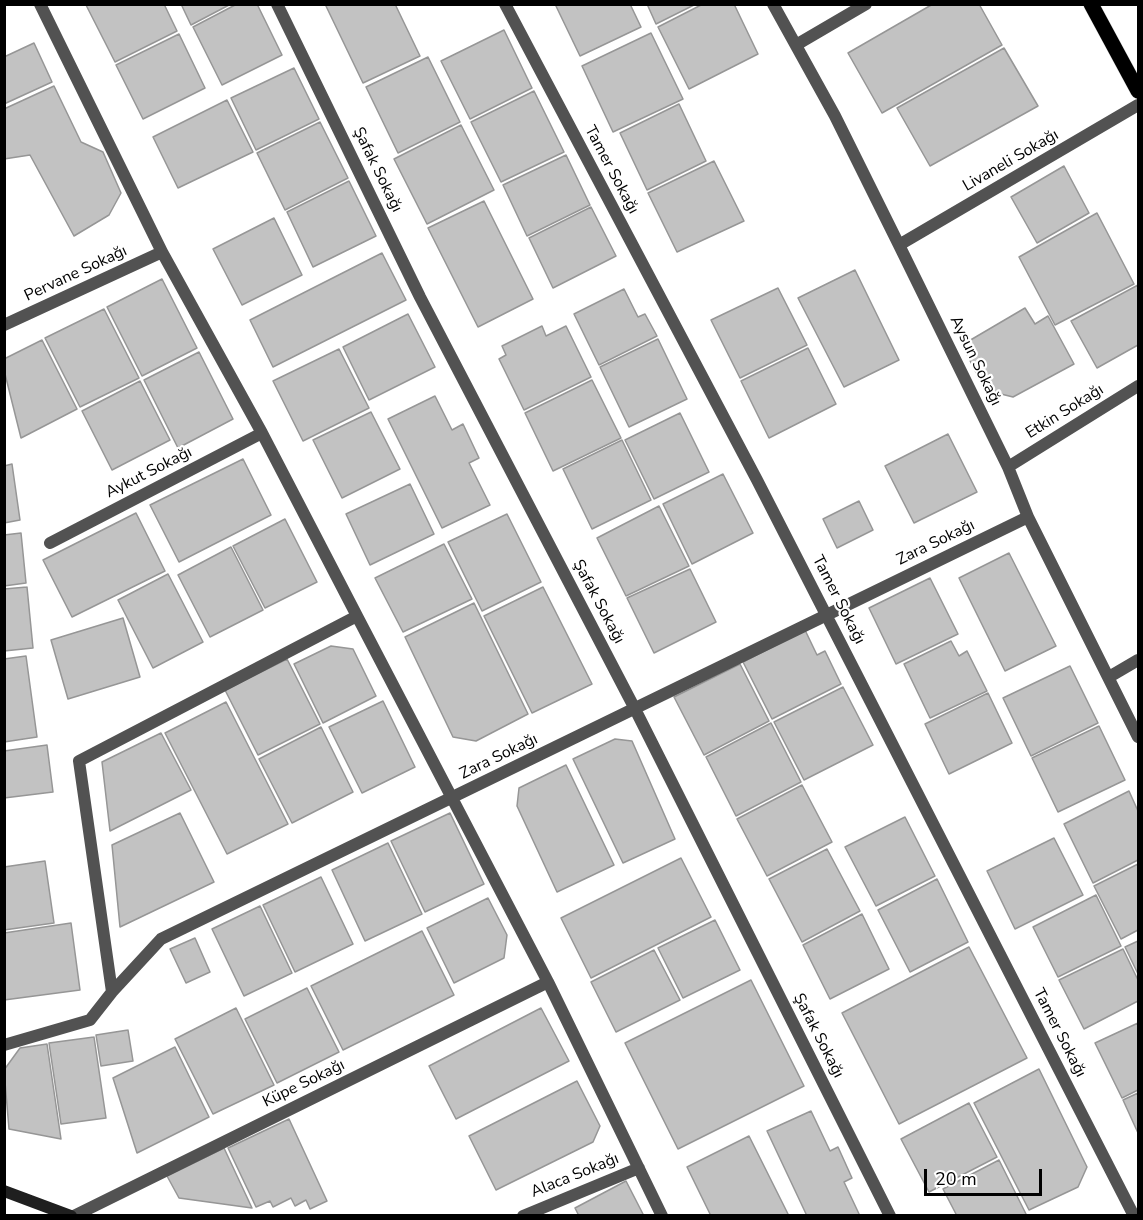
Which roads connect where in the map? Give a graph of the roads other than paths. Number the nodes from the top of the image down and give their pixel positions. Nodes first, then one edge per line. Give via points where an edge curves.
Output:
1 (40, 4) edge
2 (277, 4) edge
3 (504, 4) edge
4 (773, 4) edge
5 (866, 4) edge
6 (1091, 4) edge
7 (796, 45) junction
8 (1138, 92) edge
9 (1138, 105) edge
10 (900, 245) junction
11 (162, 252) junction
12 (4, 325) edge
13 (1138, 386) edge
14 (262, 434) junction
15 (1008, 466) junction
16 (1028, 517) junction
17 (50, 543) dead end
18 (826, 614) junction
19 (357, 616) junction
20 (1138, 660) edge
21 (1109, 677) junction
22 (635, 709) junction
23 (1138, 736) edge
24 (453, 799) junction
25 (548, 982) junction
26 (112, 992) junction
27 (4, 1045) edge
28 (639, 1168) junction
29 (4, 1191) edge
30 (73, 1215) edge
31 (523, 1215) edge
32 (662, 1215) edge
33 (890, 1215) edge
34 (1134, 1215) edge

1 - 11 street
2 - 22 street, Şafak Sokağı via 420,297
3 - 18 street, Tamer Sokağı
4 - 7 street, Aysun Sokağı
5 - 7 street
6 - 8 main road
7 - 10 street, Aysun Sokağı
9 - 10 street, Livaneli Sokağı
10 - 15 street, Aysun Sokağı
11 - 12 street, Pervane Sokağı
11 - 14 street
13 - 15 street, Etkin Sokağı
14 - 17 street, Aykut Sokağı
14 - 19 street
15 - 16 street, Aysun Sokağı
16 - 18 street, Zara Sokağı
16 - 21 street, Aysun Sokağı
18 - 22 street, Zara Sokağı
18 - 34 street, Tamer Sokağı
19 - 24 street
19 - 26 street via 79,761
20 - 21 street
21 - 23 street, Aysun Sokağı
22 - 24 street, Zara Sokağı
22 - 33 street, Şafak Sokağı
24 - 25 street
24 - 26 street, Zara Sokağı via 161,939
25 - 28 street
25 - 30 street, Küpe Sokağı
26 - 27 street, Zara Sokağı via 90,1020
28 - 31 street, Alaca Sokağı
28 - 32 street
29 - 30 street

